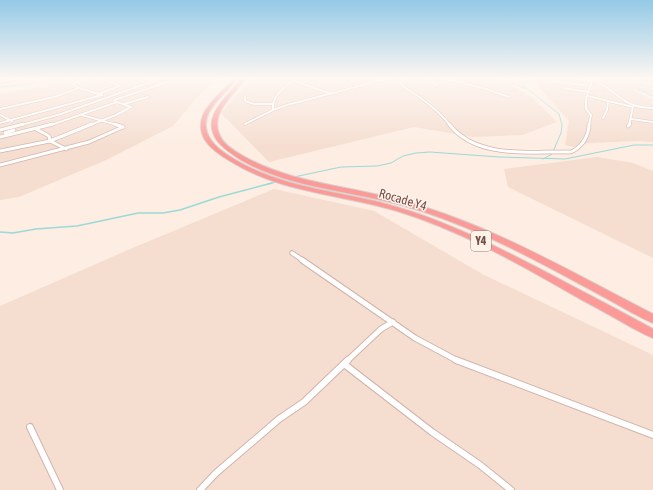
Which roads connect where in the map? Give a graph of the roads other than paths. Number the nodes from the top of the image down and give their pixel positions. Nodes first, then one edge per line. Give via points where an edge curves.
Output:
1 (608, 101) edge
2 (32, 102) edge
3 (81, 102) edge
4 (98, 102) edge
5 (116, 102) joint
6 (134, 102) edge
7 (213, 102) edge
8 (223, 102) edge
9 (248, 102) edge
10 (302, 102) edge
11 (426, 102) edge
12 (586, 102) edge
13 (613, 102) edge
14 (626, 102) edge
15 (272, 104) joint
16 (123, 105) junction
17 (630, 105) junction
18 (653, 108) edge
19 (0, 109) edge
20 (273, 110) junction
21 (0, 115) edge
22 (81, 115) junction
23 (603, 118) dead end
24 (631, 119) junction
25 (103, 120) junction
26 (12, 121) junction
27 (653, 122) edge
28 (34, 123) junction
29 (0, 124) edge
30 (245, 124) dead end
31 (628, 126) dead end
32 (8, 129) junction
33 (0, 130) edge
34 (36, 130) junction
35 (14, 132) junction
36 (5, 133) dead end
37 (0, 137) edge
38 (50, 140) junction
39 (66, 149) junction
40 (0, 151) edge
41 (0, 165) edge
42 (292, 253) dead end
43 (653, 320) edge
44 (392, 322) junction
45 (653, 334) edge
46 (344, 364) junction
47 (30, 427) dead end
48 (653, 435) edge
49 (60, 490) edge
50 (200, 490) edge
51 (512, 490) edge

1 - 23 street
2 - 19 street
3 - 26 street
4 - 28 street
5 - 16 street
5 - 22 street
6 - 16 street
7 - 45 highway, Rocade Y4 / Y4 via 204,115 202,127 206,137 213,147 239,166 264,178 293,187 380,204 438,222 480,240
8 - 43 highway, Rocade Y4 / Y4 via 215,115 217,135 232,152 248,162 276,175 307,184 388,199 442,215 549,265
9 - 15 street
10 - 20 street
11 - 12 street via 441,114 456,134 495,151 562,152 576,150 589,132 588,120 591,115 586,109
13 - 17 street
14 - 17 street
15 - 20 street
16 - 25 street via 131,107 125,112
17 - 18 street
17 - 24 street via 634,109
20 - 30 street
21 - 26 street
22 - 25 street
22 - 34 street
24 - 27 street
24 - 31 street
25 - 38 street
25 - 39 street via 123,127
26 - 29 street
28 - 32 street
28 - 34 street
32 - 33 street
32 - 35 street
34 - 35 street
34 - 38 street via 49,136
35 - 36 street
35 - 37 street
38 - 39 street
38 - 40 street
39 - 41 street
42 - 44 street
44 - 46 street
44 - 48 street via 415,338 458,361
46 - 50 street via 304,402 279,419 216,473
46 - 51 street
47 - 49 street

